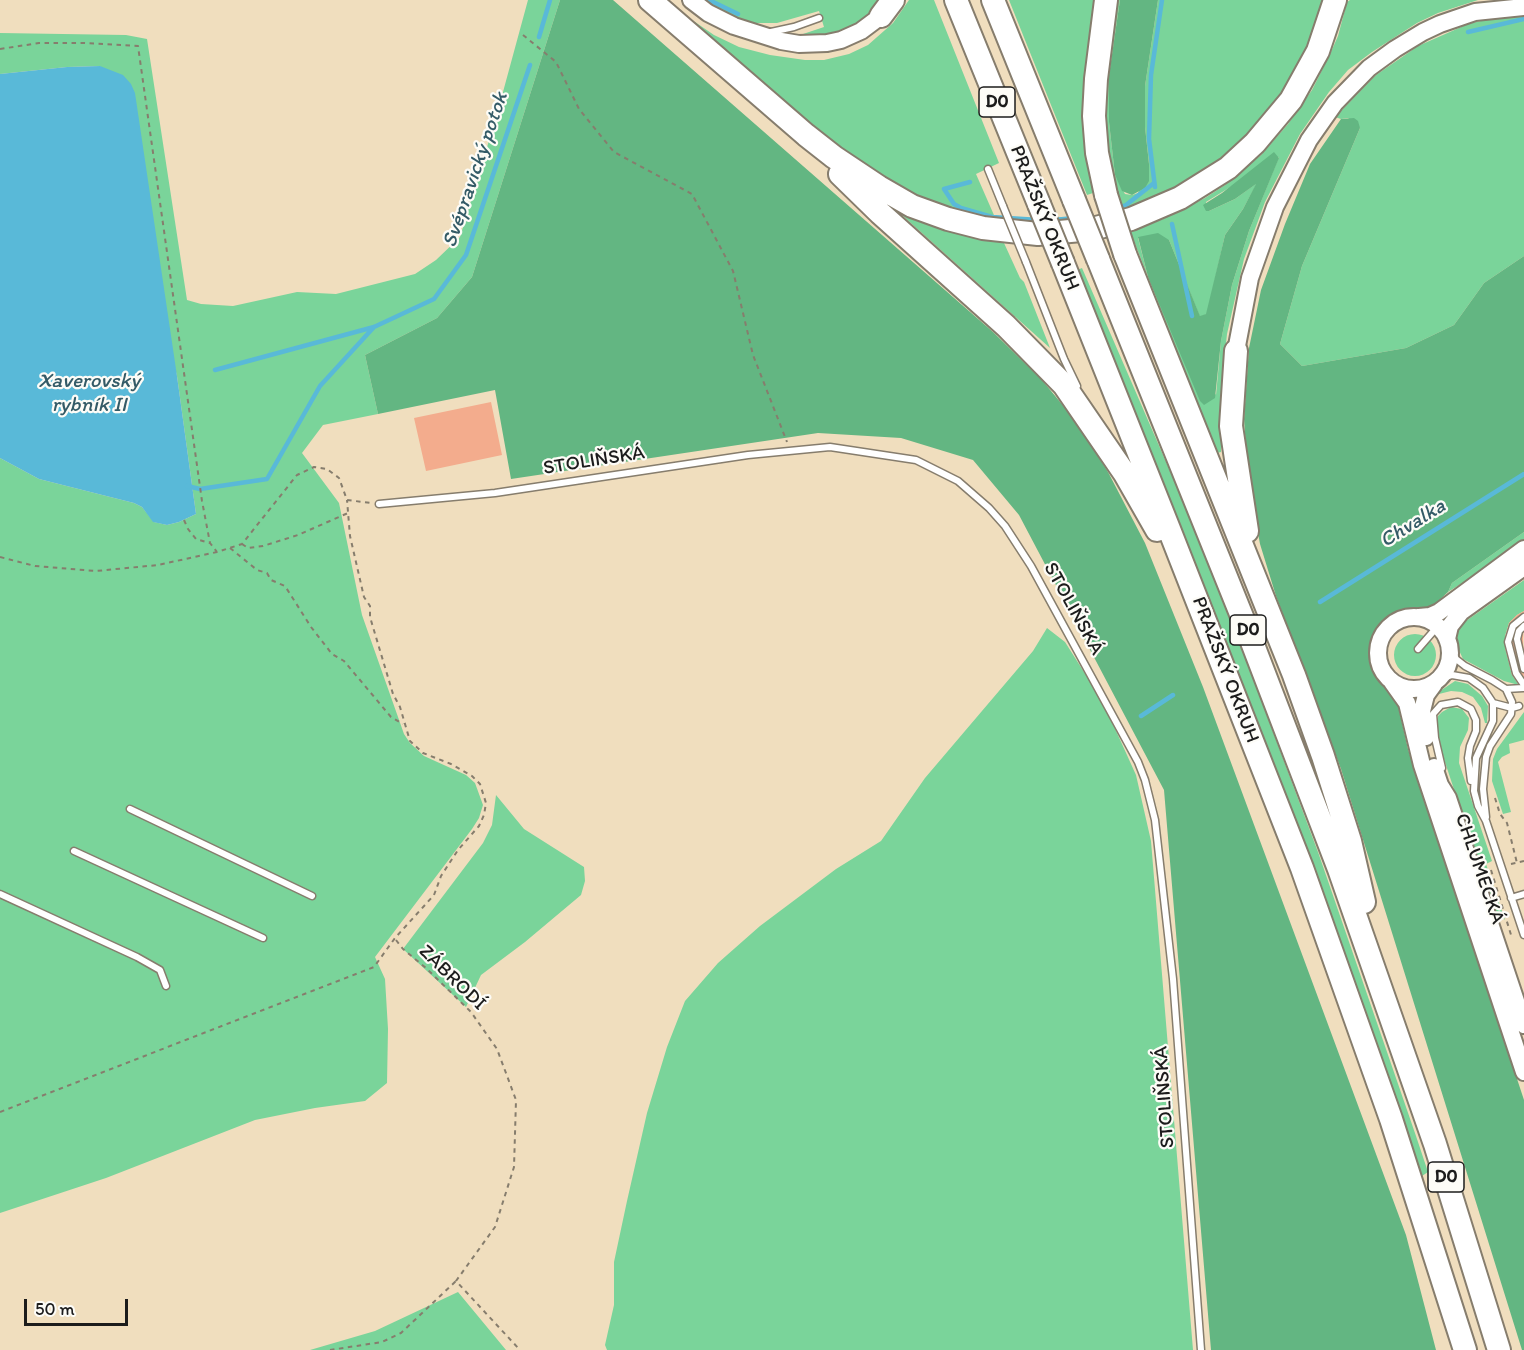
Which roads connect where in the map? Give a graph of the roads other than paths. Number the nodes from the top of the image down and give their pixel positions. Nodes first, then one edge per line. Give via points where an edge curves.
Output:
1 (650, 0) edge
2 (691, 0) edge
3 (956, 0) edge
4 (993, 0) edge
5 (1106, 0) edge
6 (1335, 0) edge
7 (1524, 6) edge
8 (887, 8) edge
9 (819, 18) dead end
10 (758, 34) junction
11 (759, 96) junction
12 (988, 169) dead end
13 (1236, 351) joint
14 (1079, 390) dead end
15 (1084, 400) dead end
16 (1103, 441) junction
17 (379, 504) road end
18 (1524, 549) edge
19 (1524, 567) edge
20 (1255, 577) junction
21 (1199, 604) junction
22 (1524, 616) edge
23 (1418, 618) junction
24 (1524, 626) edge
25 (1445, 637) junction
26 (1418, 649) dead end
27 (1524, 669) edge
28 (1392, 682) junction
29 (1436, 682) junction
30 (1523, 686) edge
31 (1506, 689) junction
32 (1523, 700) edge
33 (1493, 703) junction
34 (1515, 707) junction
35 (1474, 791) junction
36 (1448, 798) junction
37 (130, 809) dead end
38 (1486, 821) junction
39 (74, 851) dead end
40 (0, 894) edge
41 (1524, 894) edge
42 (312, 896) dead end
43 (1512, 898) junction
44 (1524, 935) edge
45 (263, 938) dead end
46 (166, 986) dead end
47 (1388, 1005) junction
48 (1524, 1025) edge
49 (1524, 1072) edge
50 (1201, 1350) edge
51 (1465, 1350) edge
52 (1499, 1350) edge

1 - 11 highway
2 - 10 main road via 721,20
3 - 21 highway, PRAŽSKÝ OKRUH / D0, bridge
4 - 47 highway, PRAŽSKÝ OKRUH / D0, bridge via 1252,640
5 - 20 highway, bridge via 1094,116 1106,195 1125,254
6 - 11 highway via 1310,68 1255,143 1212,179 1180,198 1146,214 1092,230 1015,232 928,213 848,167
7 - 13 main road via 1475,12 1422,32 1369,68 1335,103 1308,140 1275,207 1250,278
8 - 10 main road via 871,25 827,43 799,44
9 - 10 lane
11 - 16 highway via 880,213 1006,326 1064,385
12 - 14 lane, bridge
13 - 20 highway via 1231,426
15 - 16 lane
16 - 21 highway
17 - 50 lane, STOLIŇSKÁ via 495,493 748,454 830,447 916,460 958,481 989,508 1031,566 1145,780 1155,820 1173,979
18 - 23 main road via 1439,612
19 - 25 main road via 1461,612
20 - 47 highway via 1294,675 1350,841
21 - 51 highway, PRAŽSKÝ OKRUH / D0 via 1353,1009
22 - 30 lane via 1513,626 1509,642 1516,674
23 - 25 main road via 1429,621
23 - 28 main road via 1395,623 1381,639 1380,663
24 - 27 lane via 1517,639
25 - 26 lane
25 - 29 main road via 1450,656 1448,667
25 - 31 lane via 1464,666
28 - 29 main road via 1412,689
28 - 49 main road, CHLUMECKÁ via 1407,703 1422,765
29 - 33 lane via 1452,675 1469,678 1483,688
29 - 36 main road, CHLUMECKÁ via 1424,701 1423,722 1433,766
30 - 31 lane
31 - 34 lane
32 - 34 lane
33 - 34 lane
33 - 35 lane via 1493,721 1476,758
34 - 38 lane via 1486,757
35 - 36 lane via 1468,758 1476,731 1474,714 1464,703 1445,703 1435,711 1433,721
35 - 38 lane
36 - 48 main road, CHLUMECKÁ
37 - 42 lane
38 - 43 lane
39 - 45 lane
40 - 46 lane via 160,970
41 - 43 lane
43 - 44 lane
47 - 52 highway, PRAŽSKÝ OKRUH / D0

